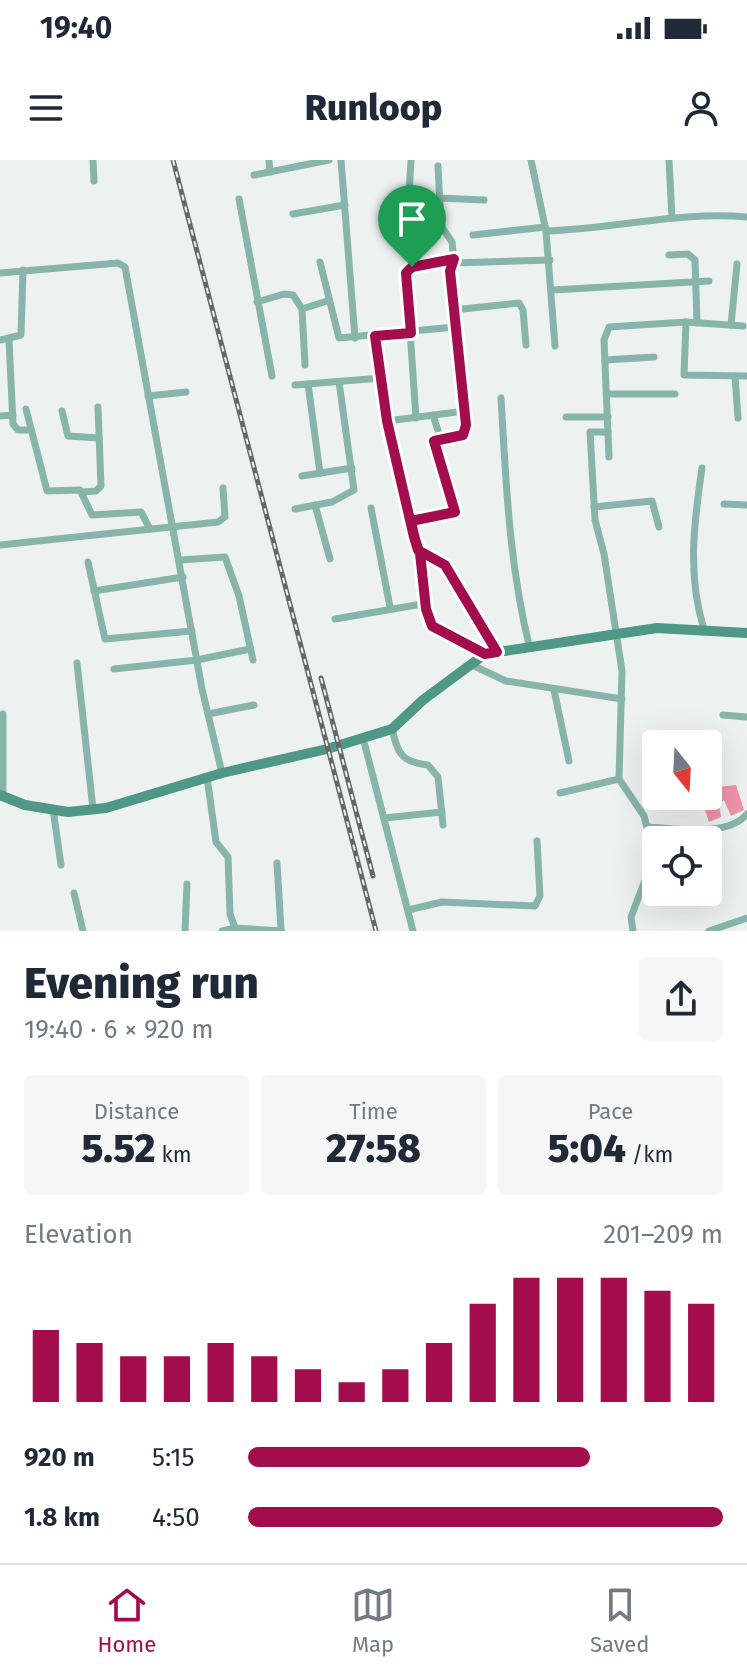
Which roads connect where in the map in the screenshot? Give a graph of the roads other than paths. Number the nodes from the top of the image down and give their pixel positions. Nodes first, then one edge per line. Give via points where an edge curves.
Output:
1 (93, 160) edge
2 (269, 160) edge
3 (325, 160) edge
4 (341, 160) edge
5 (411, 160) edge
6 (531, 160) edge
7 (669, 160) edge
8 (438, 166) dead end
9 (270, 172) junction
10 (254, 175) dead end
11 (94, 181) dead end
12 (409, 195) dead end
13 (439, 198) junction
14 (239, 199) dead end
15 (484, 200) dead end
16 (345, 205) junction
17 (293, 214) dead end
18 (747, 217) edge
19 (672, 218) junction
20 (546, 229) junction
21 (473, 235) dead end
22 (669, 255) dead end
23 (454, 260) junction
24 (550, 260) junction
25 (320, 262) dead end
26 (737, 264) dead end
27 (23, 270) junction
28 (0, 273) edge
29 (697, 281) junction
30 (709, 281) dead end
31 (553, 290) junction
32 (327, 301) junction
33 (257, 302) junction
34 (302, 309) junction
35 (453, 310) junction
36 (686, 322) junction
37 (697, 323) junction
38 (731, 325) junction
39 (743, 326) dead end
40 (455, 327) junction
41 (411, 333) junction
42 (375, 336) junction
43 (355, 338) junction
44 (9, 339) junction
45 (0, 340) edge
46 (526, 345) dead end
47 (555, 346) dead end
48 (654, 357) dead end
49 (605, 360) junction
50 (305, 365) dead end
51 (0, 366) edge
52 (11, 366) junction
53 (272, 376) dead end
54 (735, 376) junction
55 (747, 376) edge
56 (381, 378) junction
57 (339, 382) junction
58 (308, 384) junction
59 (295, 385) dead end
60 (186, 392) dead end
61 (607, 394) junction
62 (675, 394) dead end
63 (148, 396) junction
64 (501, 398) dead end
65 (98, 407) dead end
66 (26, 409) dead end
67 (62, 411) dead end
68 (465, 411) junction
69 (13, 415) junction
70 (433, 415) junction
71 (0, 416) edge
72 (566, 417) dead end
73 (608, 417) junction
74 (416, 418) junction
75 (738, 418) dead end
76 (387, 421) junction
77 (31, 430) junction
78 (608, 432) junction
79 (440, 437) junction
80 (99, 438) junction
81 (609, 457) dead end
82 (352, 468) junction
83 (702, 468) dead end
84 (320, 473) junction
85 (302, 476) dead end
86 (223, 488) dead end
87 (83, 492) junction
88 (724, 504) dead end
89 (315, 505) junction
90 (747, 505) edge
91 (594, 507) junction
92 (371, 508) dead end
93 (295, 509) dead end
94 (411, 521) junction
95 (173, 526) junction
96 (659, 527) dead end
97 (150, 529) junction
98 (0, 545) edge
99 (421, 552) junction
100 (330, 559) dead end
101 (180, 560) junction
102 (88, 562) dead end
103 (183, 577) junction
104 (94, 591) junction
105 (390, 607) junction
106 (426, 609) junction
107 (335, 619) dead end
108 (704, 629) junction
109 (192, 631) junction
110 (617, 633) junction
111 (747, 633) edge
112 (529, 645) junction
113 (250, 649) junction
114 (497, 652) junction
115 (485, 654) junction
116 (197, 660) junction
117 (253, 660) dead end
118 (77, 663) dead end
119 (472, 665) junction
120 (114, 669) dead end
121 (554, 690) junction
122 (622, 699) junction
123 (254, 705) dead end
124 (3, 714) dead end
125 (208, 714) junction
126 (723, 715) dead end
127 (747, 717) edge
128 (392, 729) junction
129 (363, 738) junction
130 (569, 761) dead end
131 (222, 773) junction
132 (207, 777) junction
133 (619, 779) junction
134 (560, 793) dead end
135 (2, 795) edge
136 (53, 809) junction
137 (93, 809) junction
138 (442, 812) junction
139 (747, 814) edge
140 (384, 818) junction
141 (443, 825) dead end
142 (647, 826) edge
143 (722, 826) edge
144 (537, 841) dead end
145 (277, 863) dead end
146 (61, 865) dead end
147 (187, 884) dead end
148 (642, 888) edge
149 (74, 893) dead end
150 (408, 910) junction
151 (747, 918) edge
152 (235, 928) junction
153 (281, 930) edge
154 (83, 931) edge
155 (185, 931) edge
156 (222, 931) edge
157 (413, 931) edge
158 (633, 931) edge
159 (709, 931) edge

1 - 11 street
2 - 9 street
3 - 9 street
4 - 16 street
5 - 12 street
6 - 20 street
7 - 19 street
8 - 13 street
9 - 10 street
13 - 15 street
13 - 23 street via 442,231 452,242
14 - 33 street
16 - 17 street
16 - 43 street
18 - 19 street
19 - 20 street via 617,227
20 - 21 street
20 - 24 street
22 - 29 street via 693,256
23 - 24 street
23 - 35 street
23 - 41 street via 419,265 406,273
24 - 31 street
25 - 32 street
26 - 38 street
27 - 28 street
27 - 44 street via 22,329 17,338
27 - 63 street via 123,264
29 - 30 street
29 - 31 street
29 - 37 street
31 - 47 street
32 - 34 street
32 - 43 street via 336,336
33 - 34 street via 293,295
33 - 53 street
34 - 50 street
35 - 40 street
35 - 46 street via 519,303
36 - 37 street
36 - 49 street via 609,327
36 - 54 street via 684,375
37 - 38 street
38 - 39 street
40 - 41 street
40 - 68 street
41 - 42 street
41 - 74 street
42 - 43 street
42 - 56 street
44 - 45 street
44 - 52 street
48 - 49 street
49 - 61 street
51 - 52 street
52 - 69 street
54 - 55 street
54 - 75 street
56 - 57 street
56 - 76 street
57 - 58 street
57 - 82 street
58 - 59 street
58 - 84 street
60 - 63 street
61 - 62 street
61 - 73 street
63 - 95 street
64 - 112 street via 514,585
65 - 80 street
66 - 77 street
67 - 80 street via 68,436
68 - 70 street
68 - 79 street via 466,432
69 - 71 street
69 - 77 street via 15,428
70 - 74 street
70 - 79 street
72 - 73 street
73 - 78 street
74 - 76 street
76 - 94 street
77 - 87 street via 47,491
78 - 81 street
78 - 91 street via 590,432
79 - 94 street via 434,441 455,512
80 - 87 street via 101,486
82 - 84 street
82 - 89 street via 354,490 347,497
83 - 108 street via 693,527 695,602
84 - 85 street
86 - 95 street via 222,521
87 - 97 street via 92,515 141,512
88 - 90 street
89 - 93 street
89 - 100 street
91 - 96 street via 652,501
91 - 110 street
92 - 105 street
94 - 99 street
95 - 97 street
95 - 101 street
97 - 98 street
99 - 106 street
99 - 114 street via 445,565
101 - 103 street
101 - 113 street via 225,557
102 - 104 street
103 - 104 street
103 - 109 street
104 - 109 street via 105,639
105 - 106 street via 411,603
105 - 107 street
106 - 115 street via 432,626
108 - 110 main road
108 - 111 main road
109 - 116 street
110 - 112 main road
110 - 122 street
112 - 114 main road
113 - 116 street
113 - 117 street
114 - 115 main road
115 - 119 main road
116 - 120 street
116 - 125 street
118 - 137 street
119 - 121 street via 506,681
119 - 128 main road
121 - 122 street
121 - 130 street
122 - 133 street
123 - 125 street
124 - 135 street
125 - 131 street
126 - 127 street
128 - 129 main road
128 - 138 street via 398,754 405,761 428,765 438,777
129 - 131 main road
129 - 140 street
131 - 132 main road
132 - 137 main road
132 - 152 street via 216,842 228,857
133 - 134 street
133 - 142 street
135 - 136 main road
136 - 137 main road
136 - 146 street
138 - 140 street
138 - 141 street
139 - 143 street
140 - 150 street
144 - 150 street via 540,896 535,906 442,902
145 - 153 street
147 - 155 street
148 - 158 street via 631,917
149 - 154 street
150 - 157 street
151 - 159 street
152 - 153 street
152 - 156 street

